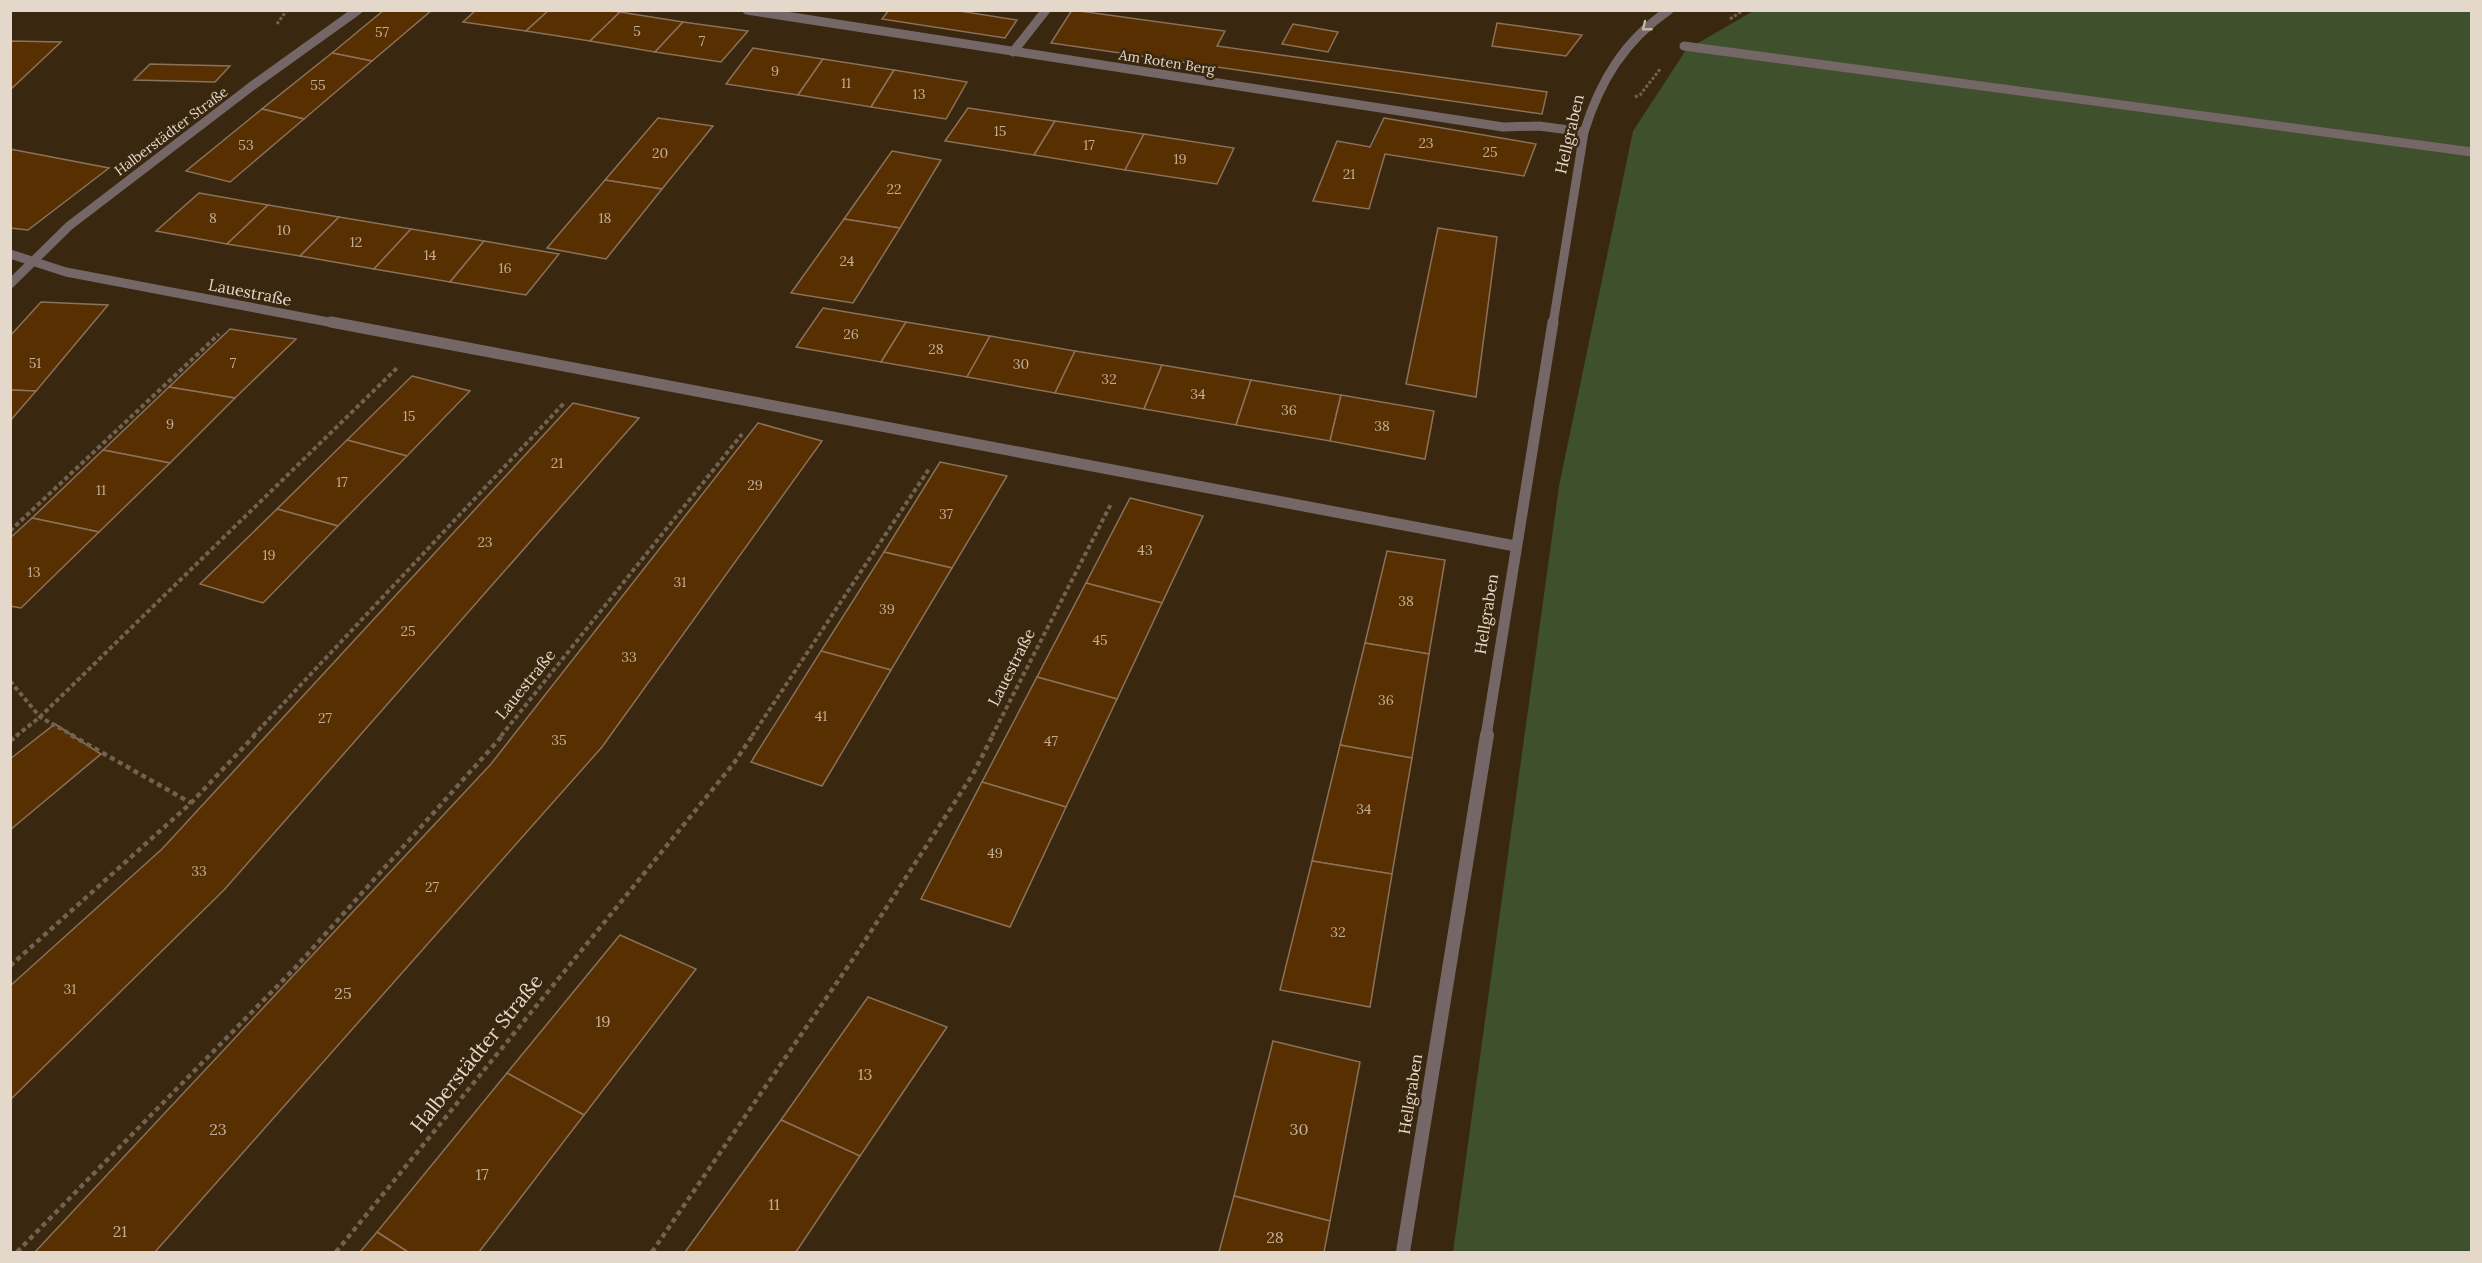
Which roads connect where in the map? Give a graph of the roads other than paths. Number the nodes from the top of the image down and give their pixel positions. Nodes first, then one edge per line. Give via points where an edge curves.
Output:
1 (358, 10) edge
2 (747, 10) edge
3 (1046, 10) edge
4 (1669, 10) edge
5 (1684, 46) dead end
6 (1013, 52) junction
7 (1584, 132) junction
8 (2472, 152) edge
9 (10, 254) edge
10 (33, 261) junction
11 (10, 284) edge
12 (1515, 546) junction
13 (1403, 1252) edge

1 - 10 street, Halberstädter Straße via 69,226
2 - 6 street, Am Roten Berg
3 - 6 street
4 -> 7 street, Hellgraben via 1625,46 1598,87
5 - 8 street
6 - 7 street, Am Roten Berg via 1503,127 1539,126
7 - 12 street, Hellgraben
9 - 10 street, Lauestraße
10 - 11 street, Halberstädter Straße
10 - 12 street, Lauestraße via 66,273
12 - 13 street, Hellgraben

